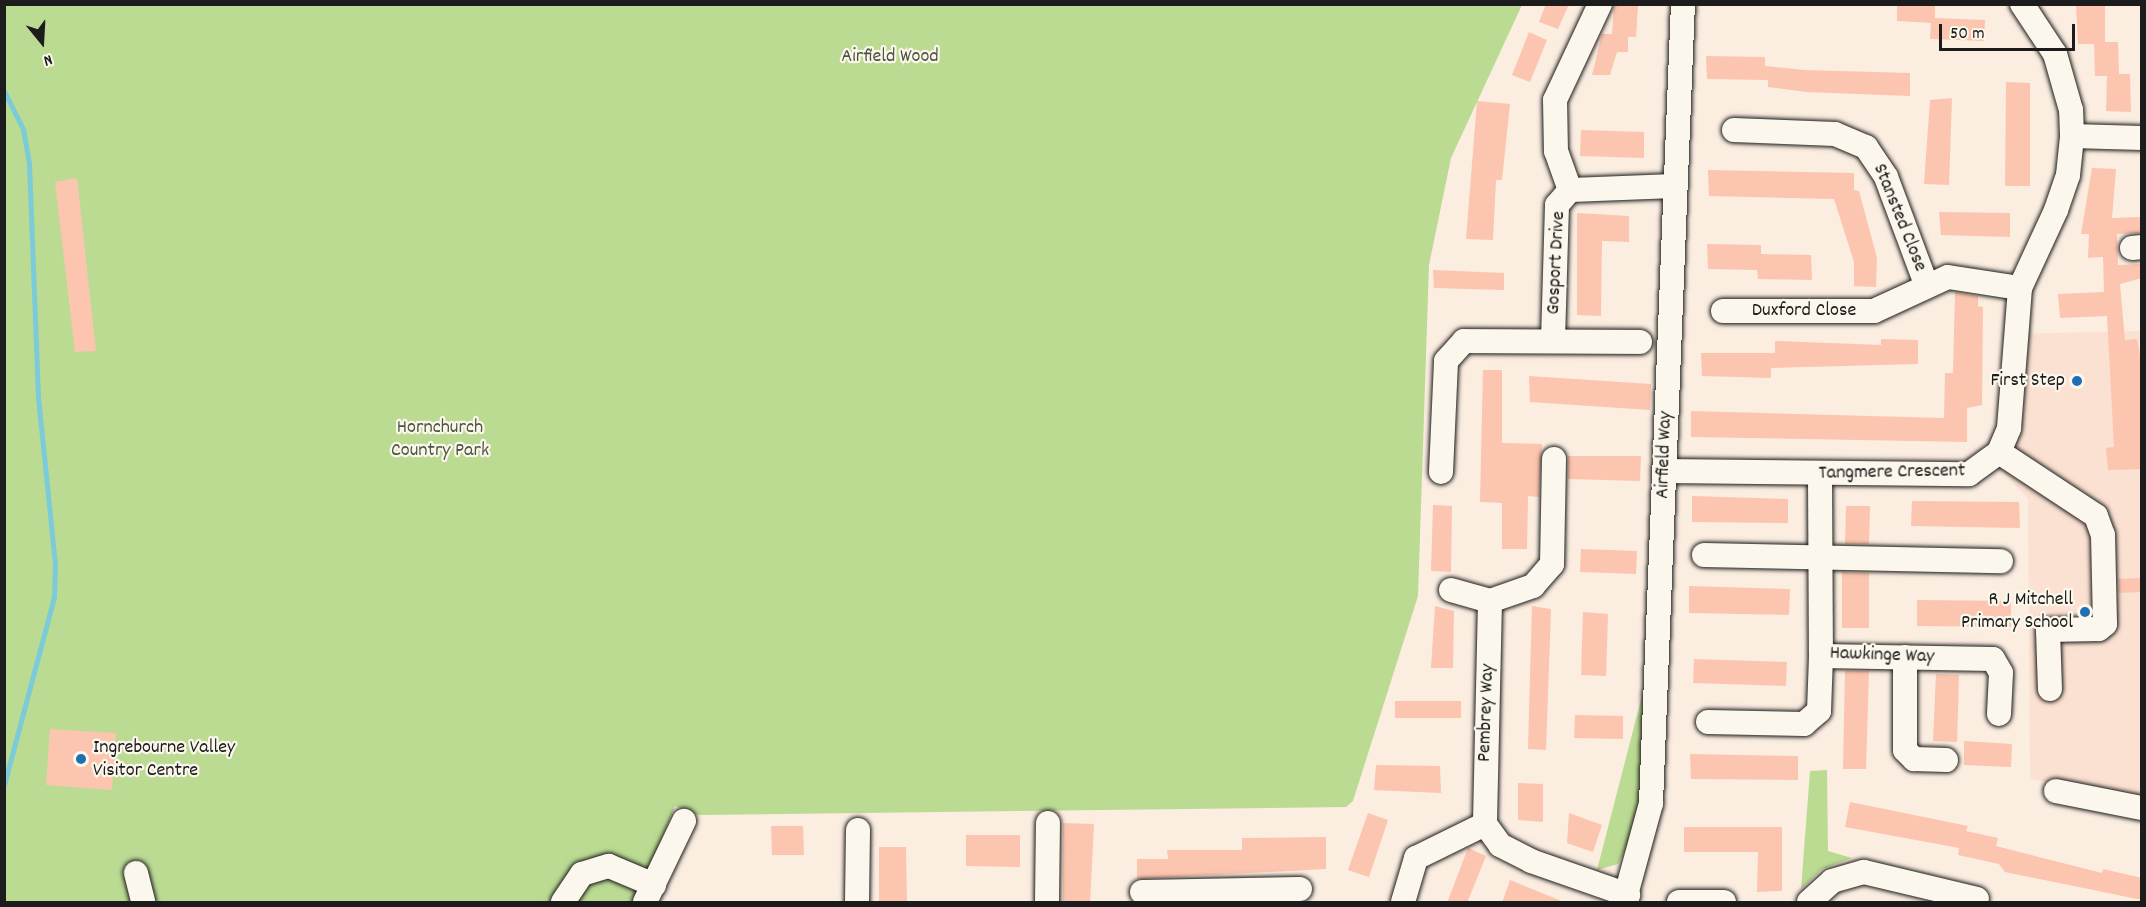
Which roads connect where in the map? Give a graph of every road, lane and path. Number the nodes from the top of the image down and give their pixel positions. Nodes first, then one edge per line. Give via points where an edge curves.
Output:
1 (1600, 4) edge
2 (1683, 4) edge
3 (2022, 4) edge
4 (1734, 130) dead end
5 (2072, 136) junction
6 (2142, 138) edge
7 (1675, 186) junction
8 (1570, 190) junction
9 (1926, 284) junction
10 (2020, 288) junction
11 (1723, 311) dead end
12 (1553, 340) junction
13 (1640, 342) dead end
14 (1999, 452) junction
15 (1554, 459) dead end
16 (1664, 471) junction
17 (1441, 472) dead end
18 (1820, 475) junction
19 (1704, 555) dead end
20 (1821, 560) junction
21 (2001, 561) dead end
22 (1451, 590) dead end
23 (1490, 601) junction
24 (1821, 656) junction
25 (1905, 657) junction
26 (2050, 688) dead end
27 (1999, 714) dead end
28 (1707, 722) dead end
29 (1946, 760) dead end
30 (2056, 791) dead end
31 (2142, 808) edge
32 (684, 821) dead end
33 (1048, 822) dead end
34 (1485, 824) junction
35 (858, 830) dead end
36 (136, 873) dead end
37 (1300, 889) dead end
38 (1142, 892) dead end
39 (649, 894) edge
40 (1222, 896) edge
41 (1626, 899) edge
42 (1977, 899) dead end
43 (143, 903) edge
44 (563, 903) edge
45 (857, 903) edge
46 (1047, 903) edge
47 (1403, 903) edge
48 (1679, 903) edge
49 (1724, 903) edge
50 (1809, 903) edge

1 - 8 street via 1555,100 1556,151
2 - 7 street, Airfield Way
3 - 5 street via 2055,54 2071,110
4 - 9 street, Stansted Close via 1835,134 1866,147 1886,177
5 - 6 street
5 - 10 street via 2068,175
7 - 8 street
7 - 16 street, Airfield Way
8 - 12 street, Gosport Drive via 1557,205
9 - 10 street, Duxford Close via 1948,277
9 - 11 street, Duxford Close via 1874,311
10 - 14 street via 2009,429
12 - 13 street, Gosport Drive
12 - 17 street, Gosport Drive via 1464,341 1446,360
14 - 18 street, Tangmere Crescent via 1969,474
14 - 26 street via 2096,516 2103,535 2105,624 2087,630 2048,630
15 - 23 street via 1551,564 1533,586
16 - 18 street, Tangmere Crescent
16 - 41 street, Airfield Way via 1651,803
18 - 20 street, Hawkinge Way
19 - 20 street
20 - 21 street via 1902,551
20 - 24 street, Hawkinge Way
22 - 23 street
23 - 34 street, Pembrey Way
24 - 25 street, Hawkinge Way
24 - 28 street via 1820,711 1804,724
25 - 27 street, Hawkinge Way via 1993,659 2001,673
25 - 29 street via 1905,750 1914,759
30 - 31 street
32 - 39 street
33 - 46 street
34 - 41 street via 1500,845 1522,857
34 - 47 street via 1416,858
35 - 45 street
36 - 43 street
37 - 40 street
38 - 40 street
39 - 44 street via 609,866 582,873
42 - 50 street via 1864,872 1832,881
48 - 49 street

